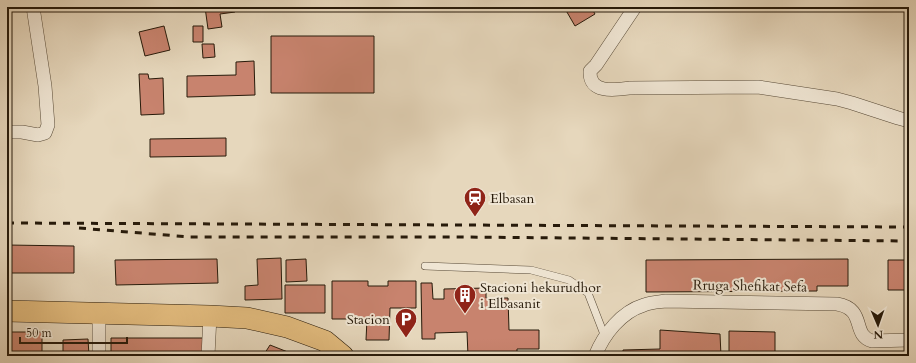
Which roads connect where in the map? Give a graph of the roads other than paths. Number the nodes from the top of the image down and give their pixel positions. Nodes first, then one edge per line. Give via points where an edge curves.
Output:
1 (35, 7) edge
2 (635, 7) edge
3 (909, 120) edge
4 (7, 132) edge
5 (425, 266) dead end
6 (7, 311) edge
7 (99, 313) junction
8 (210, 316) junction
9 (606, 337) junction
10 (909, 340) edge
11 (99, 356) edge
12 (208, 356) edge
13 (343, 356) edge
14 (595, 356) edge

1 - 4 street via 48,125 45,133 38,135
2 - 3 street via 590,71 592,82 596,86 613,90 758,87 837,99
5 - 9 lane via 530,270 569,280 588,293
6 - 7 main road
7 - 8 main road
7 - 11 street
8 - 12 street
8 - 13 main road via 247,318 287,327 325,341
9 - 10 street, Rruga Shefikat Sefa via 615,323 626,314 644,304 666,301 845,305 857,317 860,332 867,339
9 - 14 street, Rruga Shefikat Sefa

